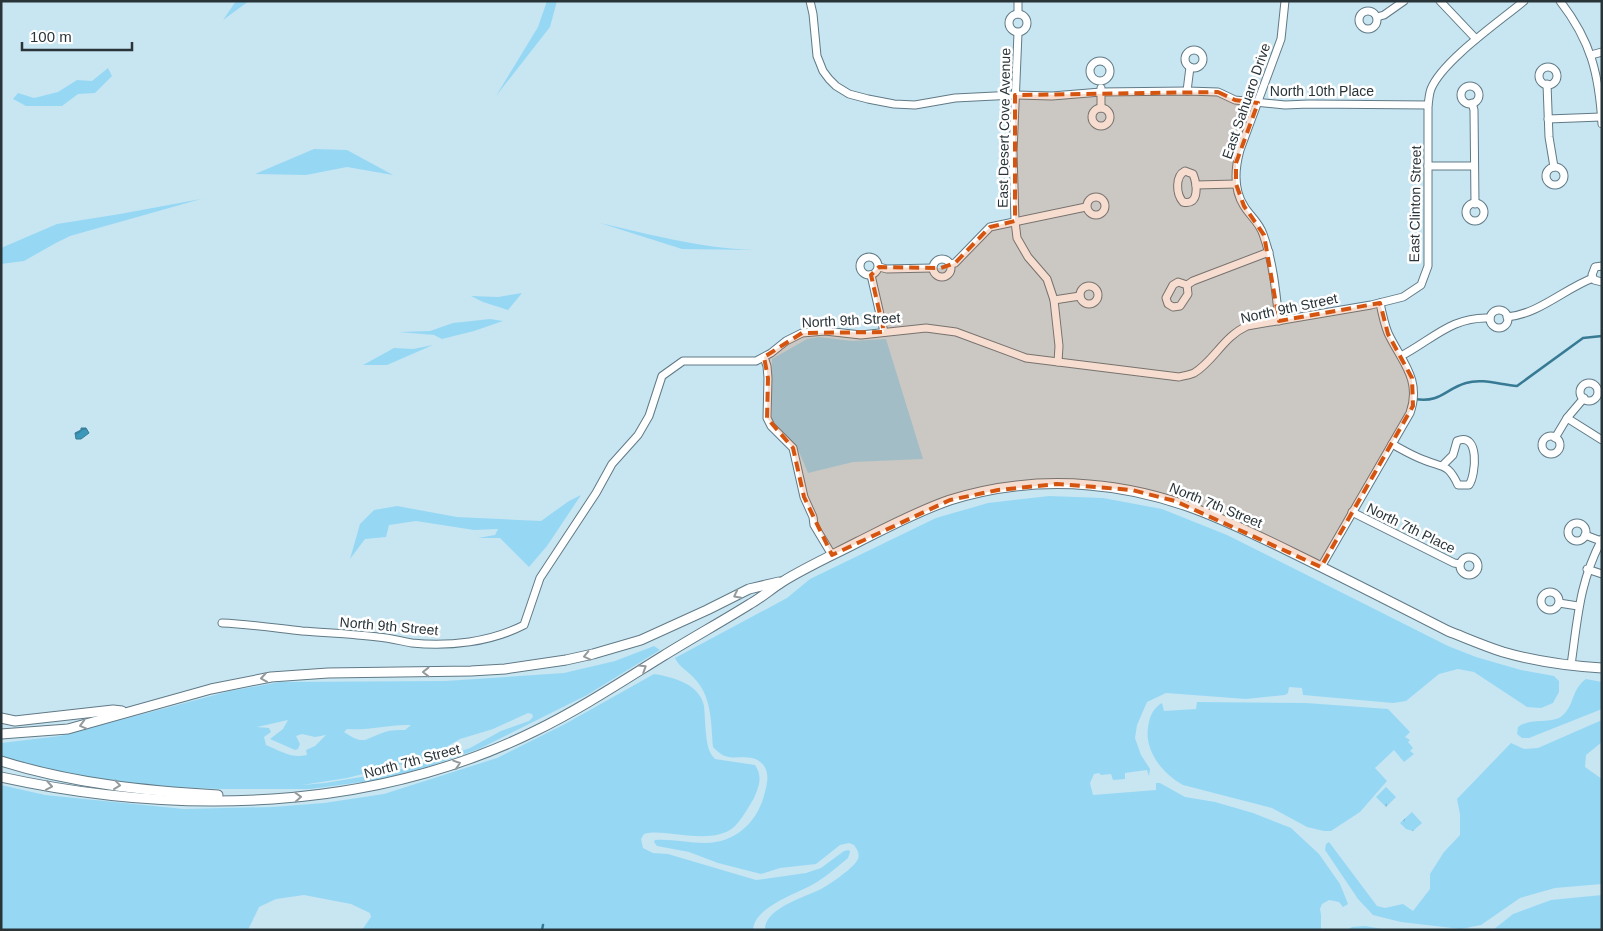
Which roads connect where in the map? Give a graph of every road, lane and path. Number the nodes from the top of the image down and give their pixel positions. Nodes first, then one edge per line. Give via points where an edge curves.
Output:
1 (810, 1) edge
2 (1018, 1) edge
3 (1284, 1) edge
4 (1404, 1) edge
5 (1440, 1) edge
6 (1524, 1) edge
7 (1560, 1) edge
8 (1018, 14) junction
9 (1377, 17) dead end
10 (1018, 33) junction
11 (1476, 39) junction
12 (1602, 52) edge
13 (1591, 55) junction
14 (1190, 67) dead end
15 (1101, 81) dead end
16 (1547, 84) dead end
17 (1187, 91) junction
18 (1101, 92) junction
19 (1015, 95) junction
20 (1258, 103) junction
21 (1472, 103) dead end
22 (1428, 104) junction
23 (1101, 108) dead end
24 (1601, 117) edge
25 (1548, 119) junction
26 (1602, 124) edge
27 (1428, 166) junction
28 (1474, 166) junction
29 (1554, 167) dead end
30 (1236, 184) junction
31 (1196, 185) dead end
32 (1475, 204) dead end
33 (1086, 207) dead end
34 (1015, 221) junction
35 (1269, 252) junction
36 (950, 264) junction
37 (1602, 266) edge
38 (879, 267) junction
39 (932, 268) junction
40 (871, 275) junction
41 (1592, 278) junction
42 (1602, 282) edge
43 (1186, 286) dead end
44 (1080, 296) dead end
45 (1054, 300) junction
46 (1380, 303) junction
47 (1507, 317) junction
48 (1490, 318) junction
49 (1279, 320) junction
50 (884, 332) junction
51 (1401, 356) junction
52 (764, 357) junction
53 (1058, 362) junction
54 (1584, 398) dead end
55 (1567, 418) junction
56 (1555, 438) dead end
57 (1602, 440) edge
58 (1392, 444) junction
59 (1443, 465) junction
60 (1352, 512) junction
61 (1585, 534) dead end
62 (1601, 540) edge
63 (832, 555) junction
64 (1460, 564) dead end
65 (1321, 567) junction
66 (1587, 569) junction
67 (1602, 574) edge
68 (784, 581) junction
69 (1559, 603) dead end
70 (1578, 606) junction
71 (222, 623) dead end
72 (1571, 665) junction
73 (1602, 668) edge
74 (130, 712) junction
75 (1, 718) edge
76 (1, 734) edge
77 (1, 761) edge
78 (1, 777) edge
79 (273, 798) junction

1 - 19 street, North 10th Place via 817,56 823,71 836,86 850,94 894,104 915,105 955,98
2 - 8 street, East Desert Cove Avenue
3 - 20 street, East Sahuaro Drive via 1281,39
4 - 9 street
5 - 11 street
6 - 11 street, East Clinton Street
7 - 13 street
8 - 10 street, East Desert Cove Avenue via 1010,18 1009,24
8 - 10 street, East Desert Cove Avenue via 1028,22 1026,29
10 - 19 street, East Desert Cove Avenue
11 - 22 street, East Clinton Street via 1441,74 1431,90
12 - 13 street
13 - 24 street via 1599,87
14 - 17 street
15 - 18 street
16 - 25 street
17 - 18 street, North 10th Place
17 - 20 street, North 10th Place via 1218,92 1235,100
18 - 19 street, North 10th Place
18 - 23 street
19 - 34 street, East Desert Cove Avenue
20 - 22 street, North 10th Place via 1285,106
20 - 30 street, East Sahuaro Drive via 1236,163
21 - 28 street
22 - 27 street, East Clinton Street
24 - 25 street
24 - 26 street
25 - 29 street
27 - 28 street
27 - 46 street, East Clinton Street via 1428,266 1424,279 1403,298
28 - 32 street
30 - 31 street
30 - 35 street, East Sahuaro Drive via 1244,206 1260,225
33 - 34 street
34 - 36 street via 990,227
34 - 45 street, East Desert Cove Avenue via 1017,238 1047,280
35 - 43 street
35 - 49 street, East Sahuaro Drive
36 - 39 street via 940,259
36 - 39 street via 951,270 945,277 936,276
37 - 41 street via 1593,270
38 - 39 street
38 - 40 street
38 - 40 street via 873,257 864,258 860,263 861,269
40 - 50 street
41 - 42 street
41 - 47 street via 1531,311
44 - 45 street
45 - 53 street, East Desert Cove Avenue
46 - 49 street, North 9th Street
46 - 51 street via 1388,334
47 - 48 street via 1498,310
47 - 48 street via 1507,322 1501,327 1493,325
48 - 51 street via 1465,320 1448,327
49 - 53 street, North 9th Street via 1247,326 1235,332 1205,364 1193,373 1179,377
50 - 52 street, North 9th Street via 862,335 802,332
50 - 53 street, North 9th Street via 941,329 1026,358
51 - 58 street via 1412,378 1413,406
52 - 63 street via 768,366 767,418 793,448 814,525
52 - 71 street, North 9th Street via 756,360 683,361 662,376 649,416 638,435 612,464 540,578 524,626 509,633 440,644
54 - 55 street
55 - 56 street
55 - 57 street
58 - 59 street via 1425,461
58 - 60 street
59 - 59 street via 1453,474 1458,485 1469,485 1474,476 1473,445 1469,440 1457,441 1453,455
60 - 64 street, North 7th Place
60 - 65 street
61 - 62 street
62 - 66 street
63 - 65 main road, North 7th Street via 950,500 1006,488 1057,484 1132,490 1175,501 1240,527
63 - 68 main road, North 7th Street
65 - 72 main road, North 7th Street via 1476,642 1504,652
66 - 67 street
66 - 70 street
68 -> 74 main road, North 7th Street via 749,589 641,640 566,660 471,671 271,677 212,689
79 -> 68 main road, North 7th Street via 382,785 495,750 572,712
69 - 70 street
70 - 72 street
72 - 73 main road, North 7th Street
74 - 75 main road via 113,710 15,721
74 -> 76 main road, North 7th Street via 68,729
77 -> 79 main road via 93,782
78 -> 79 main road, North 7th Street via 127,796 201,800

